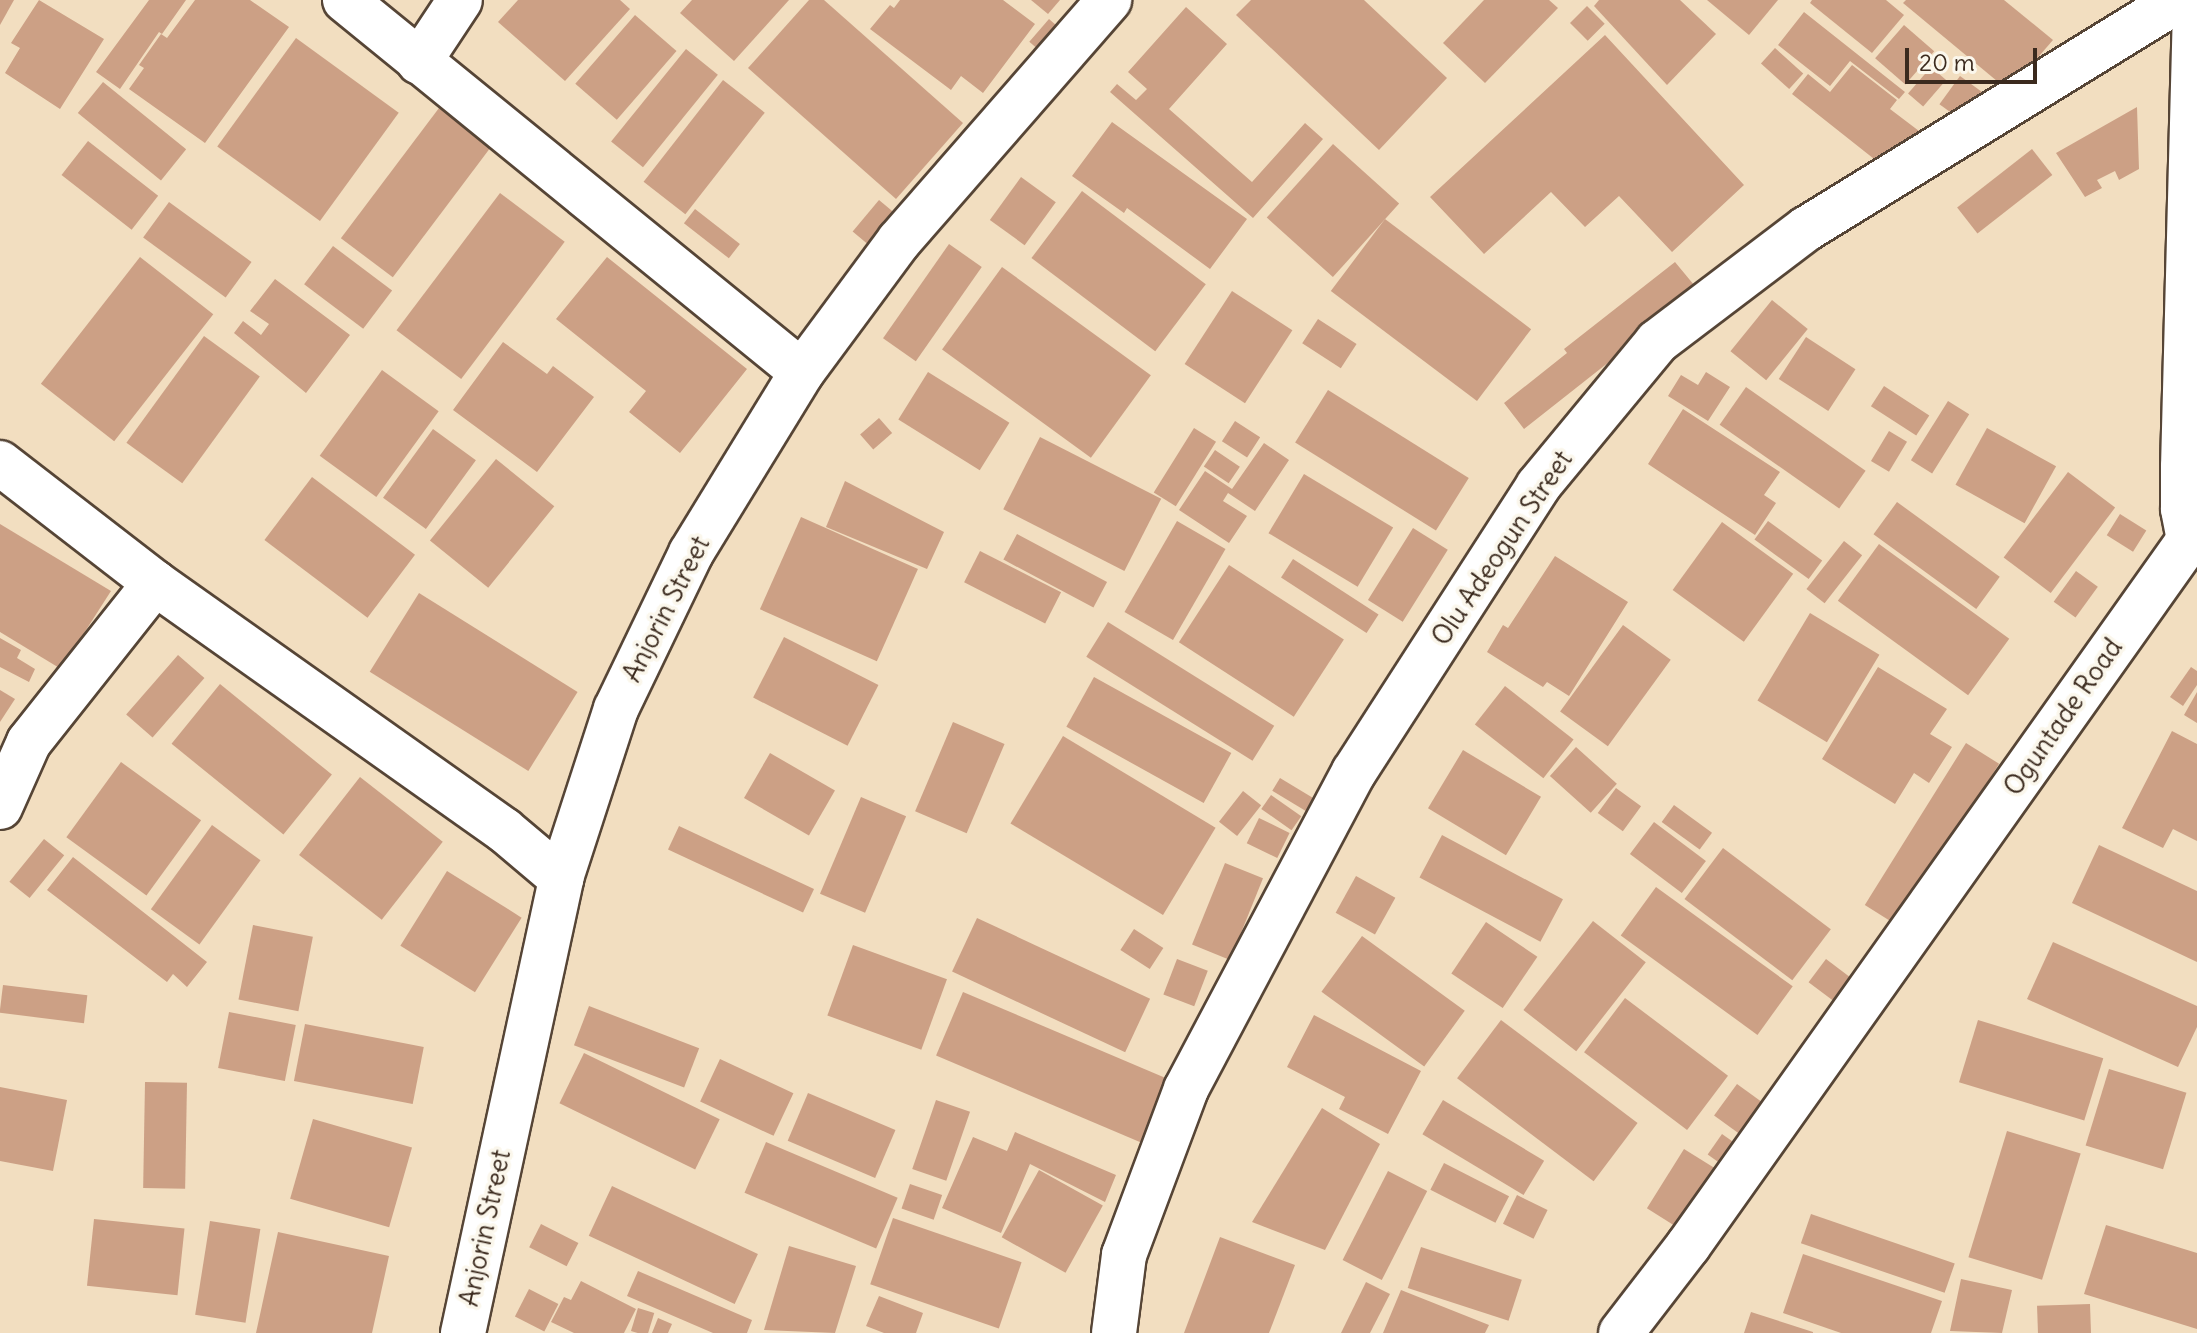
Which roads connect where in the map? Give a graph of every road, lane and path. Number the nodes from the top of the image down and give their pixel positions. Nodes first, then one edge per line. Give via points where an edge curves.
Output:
1 (345, 0) edge
2 (460, 0) edge
3 (1109, 0) edge
4 (2178, 0) edge
5 (2195, 0) edge
6 (419, 62) junction
7 (802, 372) junction
8 (0, 463) edge
9 (2193, 542) edge
10 (155, 583) junction
11 (0, 807) edge
12 (561, 878) junction
13 (463, 1333) edge
14 (1114, 1333) edge
15 (1621, 1333) edge

1 - 6 street
2 - 6 street
3 - 7 street, Anjorin Street via 899,241
4 - 14 street, Olu Adeogun Street via 1806,229 1657,342 1538,486 1354,772 1186,1089 1124,1255
5 - 9 street, Oguntade Road via 2183,467 2183,509
6 - 7 street
7 - 12 street, Anjorin Street via 691,553 616,709
8 - 10 street
9 - 15 street, Oguntade Road
10 - 11 street via 29,742
10 - 12 street via 504,830
12 - 13 street, Anjorin Street

